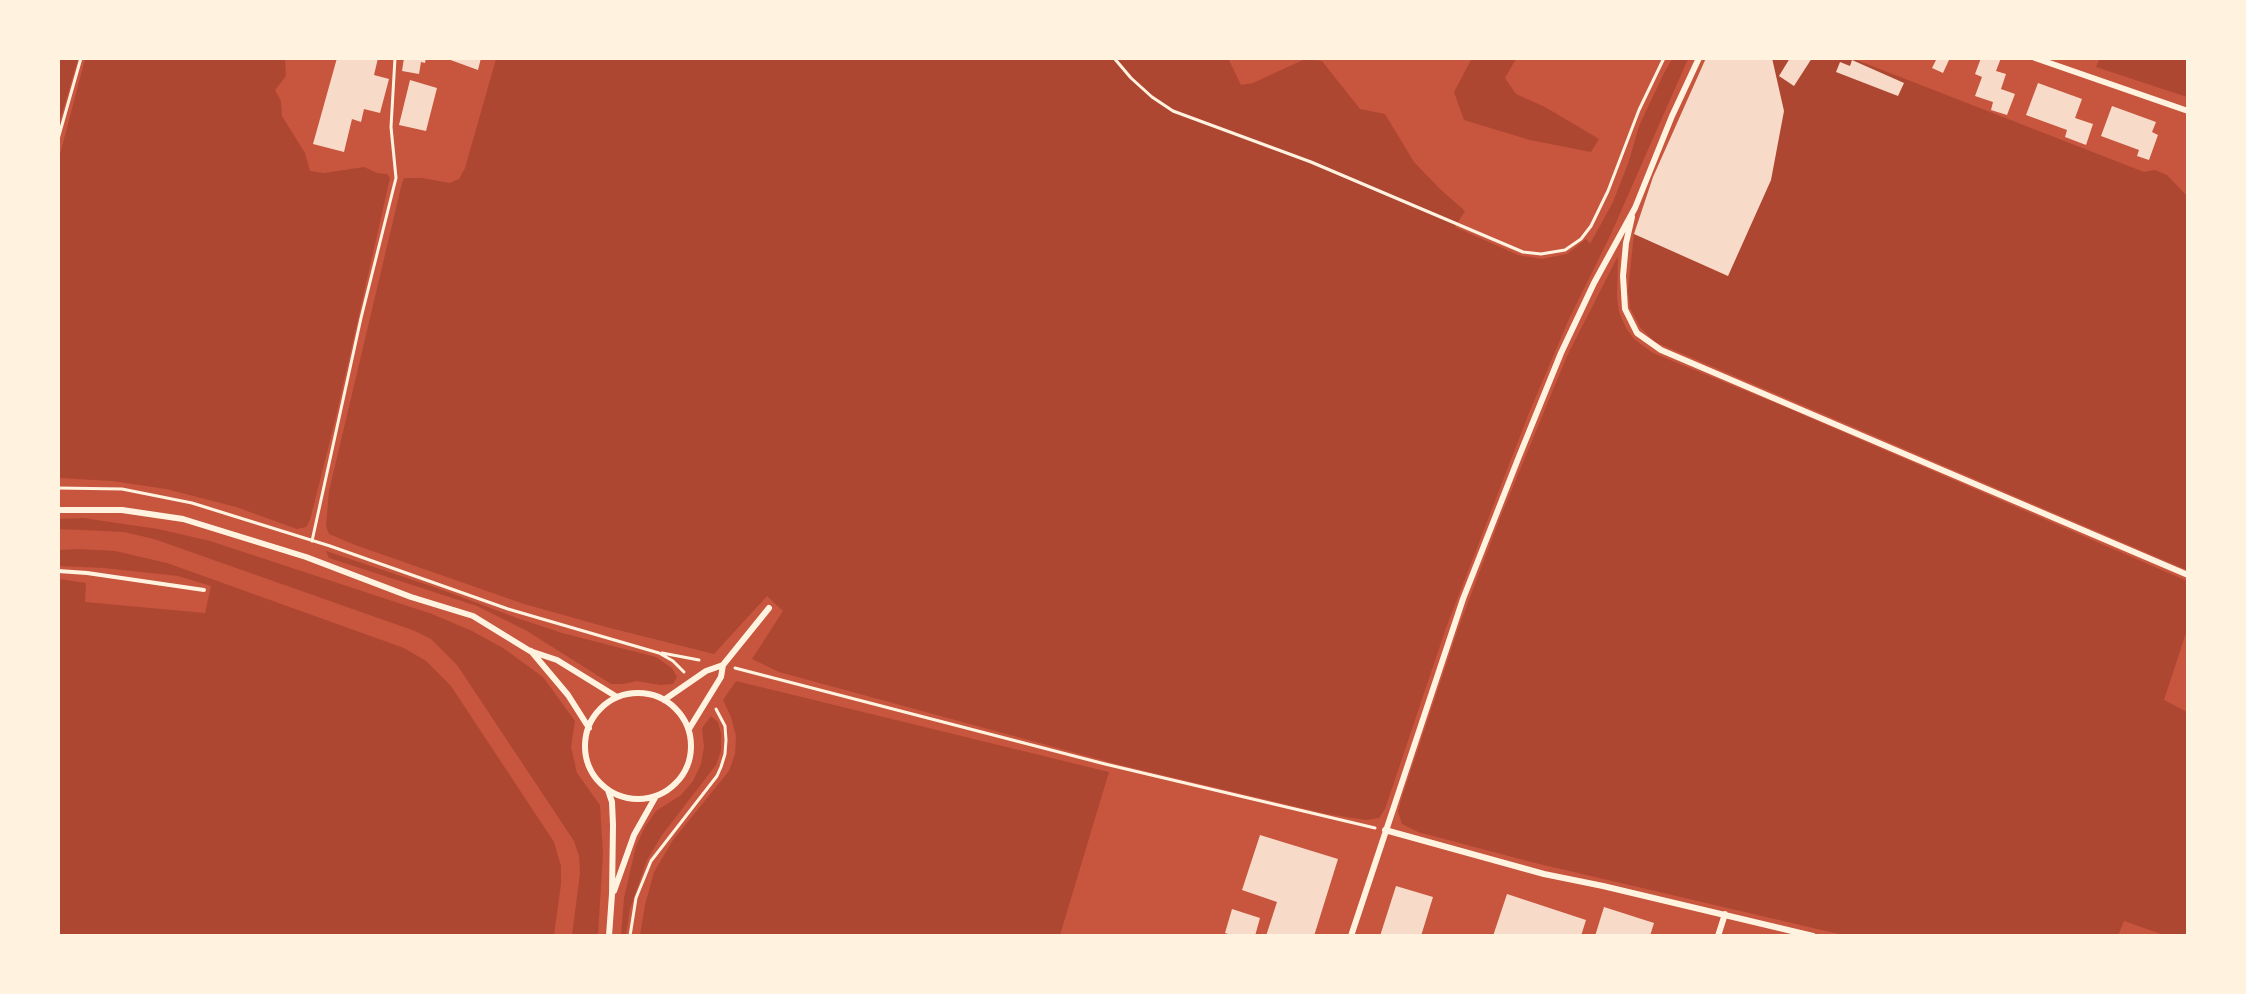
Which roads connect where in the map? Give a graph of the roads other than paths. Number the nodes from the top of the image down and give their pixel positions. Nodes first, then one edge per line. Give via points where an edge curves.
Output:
1 (1699, 58) edge
2 (2035, 58) edge
3 (2187, 111) edge
4 (1635, 208) junction
5 (58, 510) edge
6 (58, 571) edge
7 (2187, 575) edge
8 (204, 591) dead end
9 (769, 608) dead end
10 (530, 651) junction
11 (723, 665) junction
12 (617, 697) junction
13 (664, 700) junction
14 (589, 728) junction
15 (689, 729) junction
16 (608, 789) junction
17 (656, 796) junction
18 (1385, 830) junction
19 (612, 894) junction
20 (1725, 914) junction
21 (609, 936) edge
22 (1351, 936) edge
23 (1718, 936) edge
24 (1813, 936) edge

1 - 4 street
2 - 3 street
4 - 7 street via 1626,243 1625,309 1637,333 1661,351
4 - 18 street via 1561,353 1518,459 1463,599
5 - 10 street via 122,510 183,519 473,616
6 - 8 lane
9 - 11 street
10 - 12 street via 557,660
10 - 14 street via 568,695
11 - 13 street via 706,671
11 - 15 street
12 - 13 street via 641,693
12 - 14 street via 600,710
13 - 15 street via 680,712
14 - 16 street via 587,757 594,775
15 - 17 street via 691,750 686,769
16 - 17 street via 626,797
16 - 19 street via 612,802
17 - 19 street via 634,835
18 - 20 street via 1544,874
18 - 22 street
19 - 21 street
20 - 23 street
20 - 24 street

